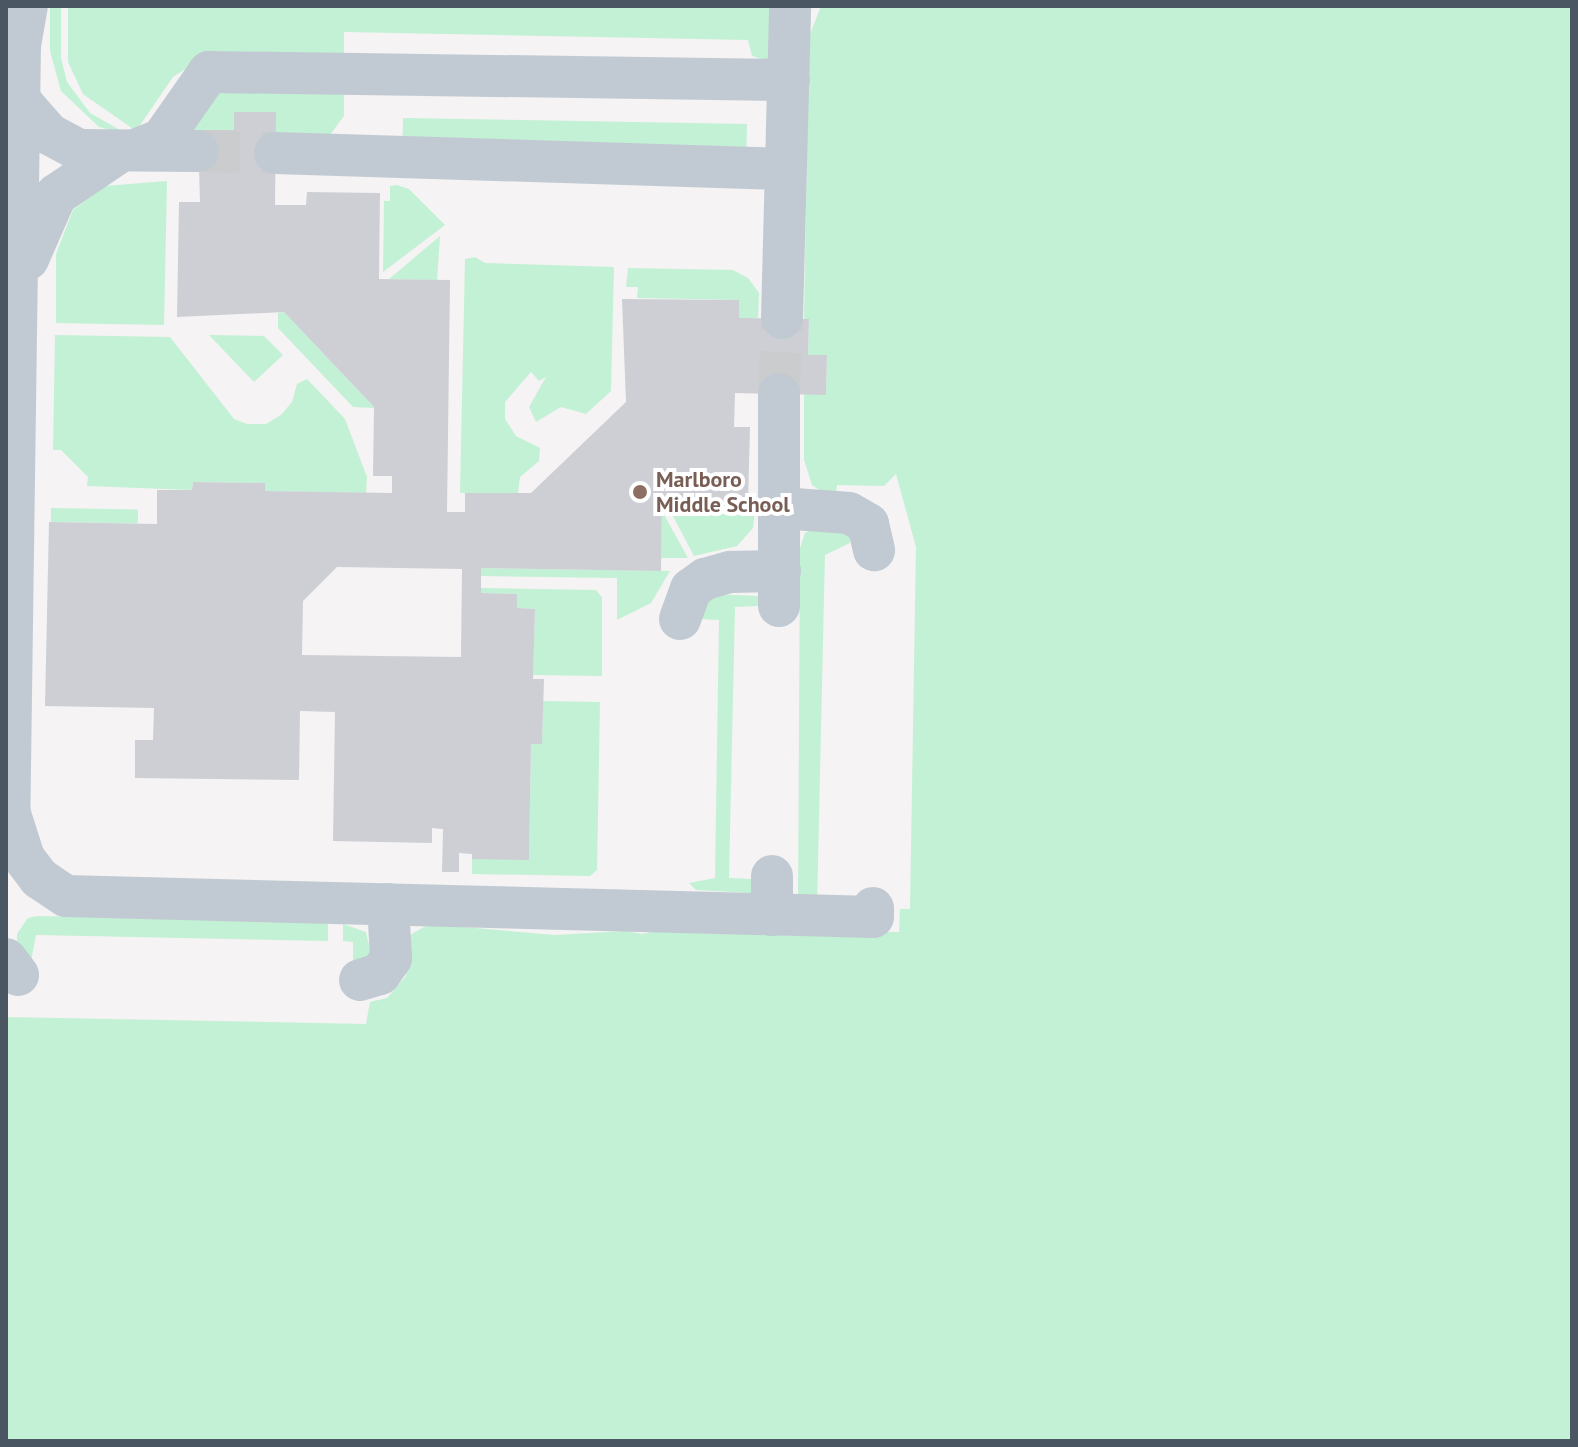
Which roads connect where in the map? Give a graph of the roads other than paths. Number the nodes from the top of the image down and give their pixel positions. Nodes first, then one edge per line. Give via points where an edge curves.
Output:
1 (790, 6) edge
2 (18, 20) edge
3 (789, 80) junction
4 (22, 103) junction
5 (13, 144) edge
6 (129, 150) junction
7 (198, 151) tunnel mouth
8 (275, 153) tunnel mouth
9 (784, 169) junction
10 (20, 279) junction
11 (782, 318) tunnel mouth
12 (779, 394) tunnel mouth
13 (781, 508) junction
14 (874, 550) dead end
15 (10, 592) edge
16 (680, 619) dead end
17 (10, 814) junction
18 (6, 883) edge
19 (388, 904) junction
20 (873, 908) dead end
21 (360, 980) dead end

1 - 3 lane
2 - 4 lane
3 - 6 lane via 209,72 162,139
3 - 9 lane
4 - 5 lane
4 - 6 lane via 49,134 79,150
5 - 10 lane
6 - 7 lane
6 - 10 lane via 56,195
8 - 9 lane
9 - 11 lane
10 - 15 lane
12 - 13 lane
13 - 14 lane via 849,513 868,524
13 - 16 lane via 779,588 730,572 705,579 691,589
15 - 17 lane
17 - 18 lane
17 - 19 lane via 24,858 39,878 66,896
19 - 20 lane via 772,895 873,917
19 - 21 lane via 391,958 380,974

